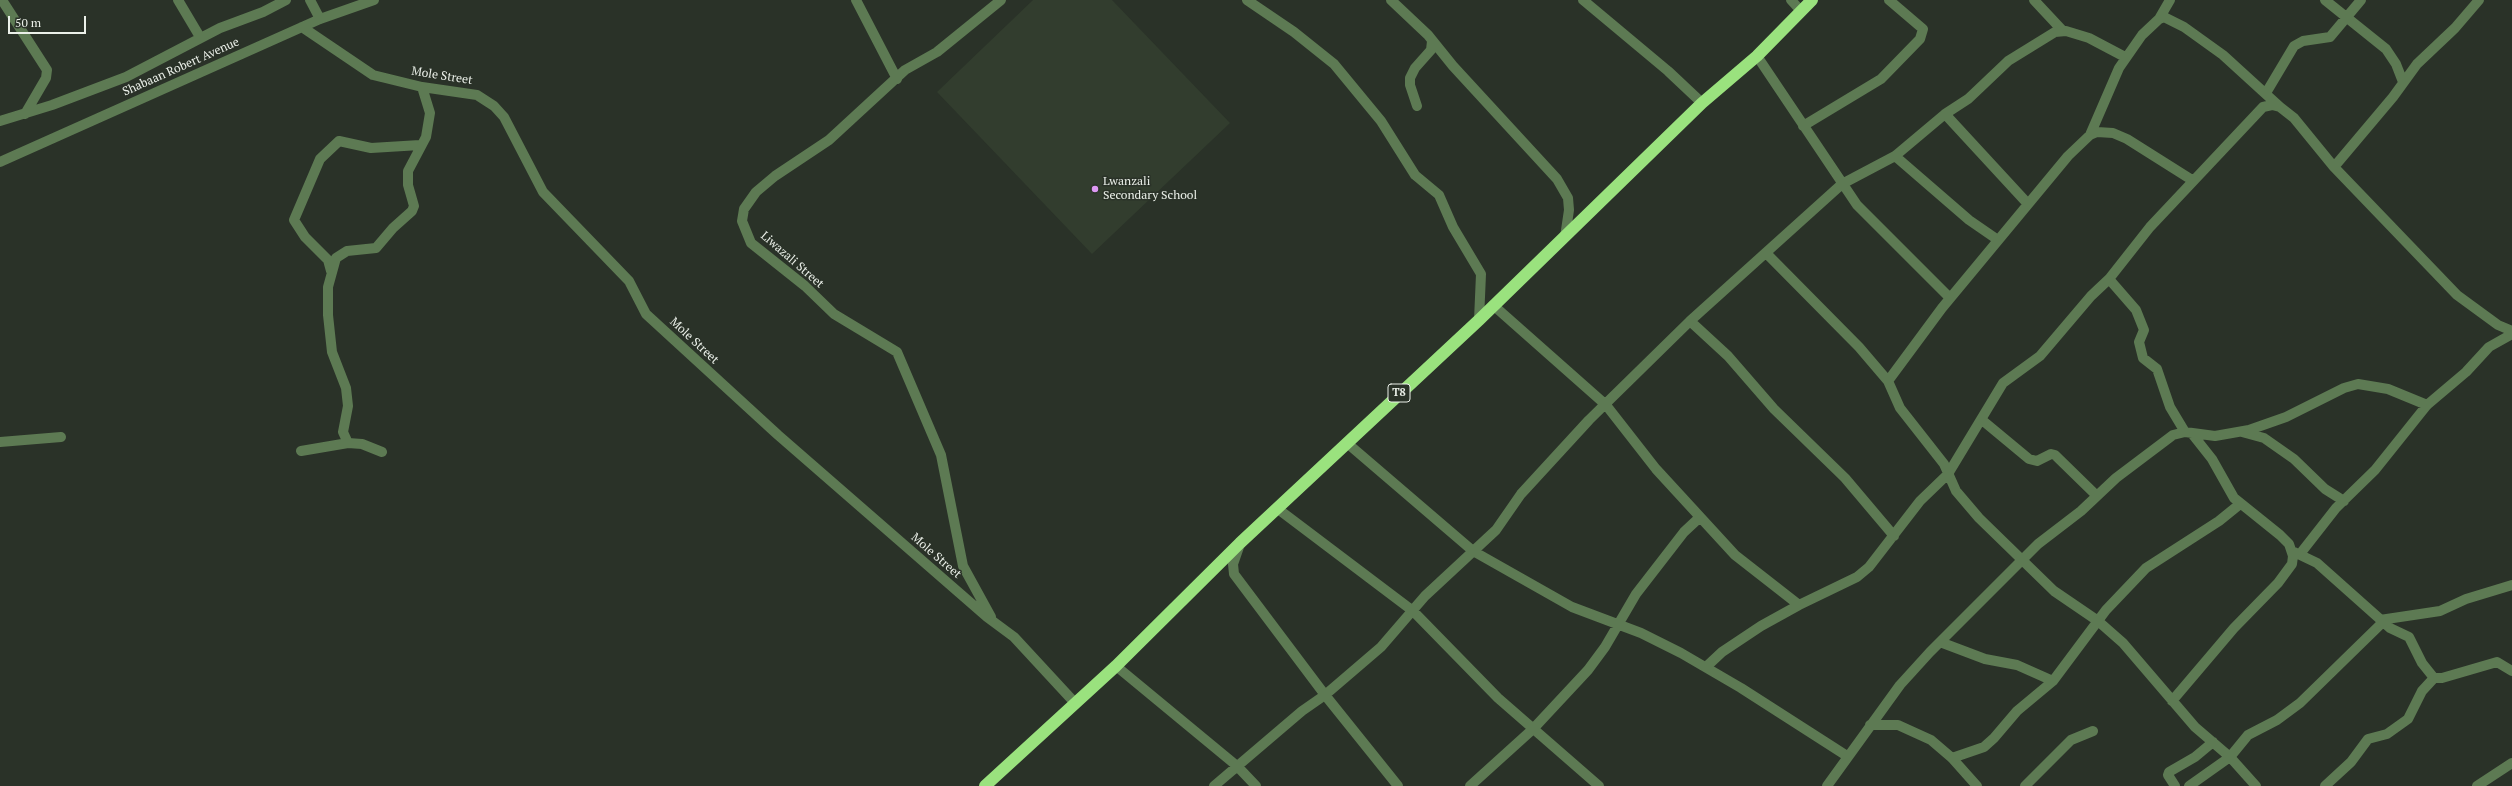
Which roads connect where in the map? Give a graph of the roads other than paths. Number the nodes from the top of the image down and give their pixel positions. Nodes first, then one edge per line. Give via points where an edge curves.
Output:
1 (2, 0) edge
2 (178, 0) edge
3 (286, 0) edge
4 (310, 0) edge
5 (374, 0) edge
6 (856, 0) edge
7 (1001, 0) edge
8 (1246, 0) edge
9 (1391, 0) edge
10 (1583, 0) edge
11 (1791, 0) edge
12 (1812, 0) edge
13 (1889, 0) edge
14 (2034, 0) edge
15 (2170, 0) edge
16 (2325, 0) edge
17 (2361, 0) edge
18 (2480, 0) edge
19 (1801, 11) junction
20 (2346, 17) junction
21 (320, 18) junction
22 (2159, 19) junction
23 (302, 27) junction
24 (2062, 30) junction
25 (200, 38) junction
26 (1432, 41) junction
27 (1757, 56) junction
28 (2125, 57) junction
29 (896, 79) junction
30 (2404, 82) junction
31 (422, 87) junction
32 (2266, 93) junction
33 (1702, 103) junction
34 (1417, 106) dead end
35 (2280, 107) junction
36 (25, 114) junction
37 (1945, 114) junction
38 (0, 120) edge
39 (1803, 126) junction
40 (2090, 134) junction
41 (420, 145) junction
42 (1896, 156) junction
43 (0, 162) edge
44 (2334, 167) junction
45 (2192, 180) junction
46 (1842, 184) junction
47 (2028, 204) junction
48 (1565, 237) junction
49 (1998, 240) junction
50 (1766, 253) junction
51 (332, 272) junction
52 (2109, 279) junction
53 (1950, 298) junction
54 (1493, 305) junction
55 (1479, 320) junction
56 (1690, 321) junction
57 (2512, 333) edge
58 (1888, 381) junction
59 (1606, 405) junction
60 (2427, 405) junction
61 (1982, 420) junction
62 (2240, 432) junction
63 (2189, 433) junction
64 (61, 437) dead end
65 (0, 442) edge
66 (348, 443) junction
67 (1347, 443) junction
68 (301, 451) dead end
69 (382, 452) dead end
70 (1948, 474) junction
71 (2096, 496) junction
72 (2344, 501) junction
73 (2240, 504) junction
74 (1278, 508) junction
75 (1699, 518) junction
76 (1894, 536) junction
77 (1240, 543) junction
78 (1473, 551) junction
79 (2296, 552) junction
80 (2023, 560) junction
81 (2512, 585) edge
82 (1799, 605) junction
83 (1413, 611) junction
84 (2098, 621) junction
85 (2381, 621) junction
86 (1618, 624) junction
87 (996, 625) junction
88 (1940, 642) junction
89 (1116, 666) junction
90 (1706, 667) junction
91 (2512, 671) edge
92 (2434, 678) junction
93 (2053, 681) junction
94 (1325, 695) junction
95 (2172, 701) junction
96 (1075, 703) junction
97 (1870, 725) junction
98 (1533, 729) junction
99 (2093, 731) dead end
100 (2213, 742) junction
101 (1847, 756) junction
102 (1952, 758) junction
103 (2230, 758) junction
104 (2512, 763) edge
105 (1237, 766) junction
106 (984, 786) edge
107 (1214, 786) edge
108 (1256, 786) edge
109 (1398, 786) edge
110 (1470, 786) edge
111 (1599, 786) edge
112 (1827, 786) edge
113 (1977, 786) edge
114 (2025, 786) edge
115 (2175, 786) edge
116 (2190, 786) edge
117 (2256, 786) edge
118 (2325, 786) edge
119 (2477, 786) edge

1 - 36 street via 47,70 46,78
2 - 25 street
3 - 25 street
4 - 21 street
5 - 21 street, Shabaan Robert Avenue
6 - 29 street
7 - 29 street, Liwazali Street via 937,52 906,70
8 - 55 street via 1294,32 1334,64 1381,121 1415,175 1439,196 1453,227 1481,274
9 - 26 street
10 - 33 street
11 - 19 street
12 - 19 highway, T8
13 - 39 street via 1923,29 1920,39 1882,79
14 - 24 street
15 - 22 street
16 - 20 street
17 - 20 street
18 - 30 street via 2417,64
19 - 27 highway, T8
20 - 30 street via 2386,49
20 - 32 street via 2330,36 2303,41 2294,46
21 - 23 street, Shabaan Robert Avenue
22 - 28 street via 2142,35
22 - 32 street via 2171,19 2184,27 2223,55
23 - 31 street, Mole Street via 373,75
23 - 43 street, Shabaan Robert Avenue
24 - 28 street via 2089,38
24 - 37 street via 2019,52 1968,99
25 - 36 street via 126,77
26 - 34 street via 1431,50 1410,78
26 - 48 street via 1538,157 1566,192 1569,210
27 - 33 highway, T8
27 - 39 street
28 - 40 street via 2104,98
29 - 87 street, Liwazali Street via 829,140 775,176 756,192 744,209 744,232 751,243 805,286 834,314 898,352 941,455 963,566
30 - 44 street
31 - 41 street via 430,113 427,131
31 - 87 street, Mole Street via 469,93 485,98 494,106 504,117 543,192 629,281 646,314 778,435
32 - 35 street
33 - 48 highway, T8
35 - 44 street via 2294,118
35 - 45 street via 2267,106 2257,111
36 - 38 street
37 - 42 street
37 - 47 street
39 - 46 street
40 - 45 street via 2114,133
40 - 47 street
41 - 51 street via 407,176 414,206 410,214 393,228 376,248 340,255 335,260
41 - 51 street via 371,148 339,141 318,163 294,221 305,237 328,260
42 - 46 street
42 - 49 street via 1969,220
44 - 57 street via 2457,295
45 - 52 street
46 - 50 street
46 - 53 street via 1876,225
47 - 49 street
48 - 54 highway, T8
49 - 53 street
50 - 56 street
50 - 58 street via 1859,347
51 - 66 street via 328,322 332,352 346,388 348,406 343,432
52 - 61 street via 2091,296 2040,356 2003,383
52 - 63 street via 2136,310 2144,330 2139,342 2143,358 2157,369 2170,407
53 - 58 street
54 - 55 highway, T8
54 - 59 street
55 - 67 highway, T8
56 - 59 street
56 - 76 street via 1728,356 1774,409 1845,478
57 - 60 street via 2489,347 2466,372
58 - 70 street via 1900,408 1944,464
59 - 75 street via 1656,469
59 - 78 street via 1521,494 1496,530
60 - 62 street via 2388,389 2358,384 2344,388 2286,417
60 - 72 street via 2375,470
61 - 70 street
61 - 71 street via 2029,459 2037,461 2051,454 2055,455
62 - 63 street via 2214,436
62 - 72 street via 2264,438 2294,459 2325,489
63 - 71 street via 2179,432 2164,442
63 - 73 street via 2212,459
64 - 65 street
66 - 68 street
66 - 69 street via 362,444
67 - 74 highway, T8
67 - 78 street
70 - 76 street via 1933,486
70 - 80 street via 1962,499
71 - 80 street
72 - 79 street
73 - 79 street
73 - 84 street via 2219,521 2146,568 2123,590
74 - 77 highway, T8
74 - 83 street
75 - 82 street via 1745,564
75 - 86 street via 1657,565
76 - 82 street via 1857,577
77 - 89 highway, T8
77 - 94 street via 1233,564 1234,574
78 - 83 street via 1425,596
78 - 86 street via 1572,606
79 - 85 street via 2317,563
79 - 95 street via 2287,572 2234,628
80 - 84 street via 2054,590
80 - 88 street
81 - 85 street via 2466,599 2440,611
82 - 90 street via 1739,640
83 - 94 street via 1381,647
83 - 98 street via 1479,681
84 - 93 street
84 - 95 street via 2123,643
85 - 92 street via 2413,640 2422,663
85 - 103 street via 2304,699 2276,720 2248,735
86 - 90 street via 1642,633
86 - 98 street via 1588,670
87 - 96 street, Mole Street via 1014,637
88 - 93 street via 1985,659 2017,665
88 - 97 street via 1900,685
89 - 96 highway, T8
89 - 105 street
90 - 101 street
91 - 92 street via 2497,662
92 - 118 street via 2422,691 2408,719 2387,734 2368,739 2350,762
93 - 102 street via 2017,711 1984,747
94 - 105 street
94 - 109 street
95 - 100 street via 2195,727
96 - 106 highway, T8
97 - 101 street
97 - 102 street via 1898,725 1931,740
98 - 110 street
98 - 111 street
99 - 114 street via 2071,740
100 - 103 street
100 - 115 street via 2195,757 2169,772 2168,775
101 - 112 street
102 - 113 street
103 - 116 street
103 - 117 street
104 - 119 street
105 - 107 street
105 - 108 street

